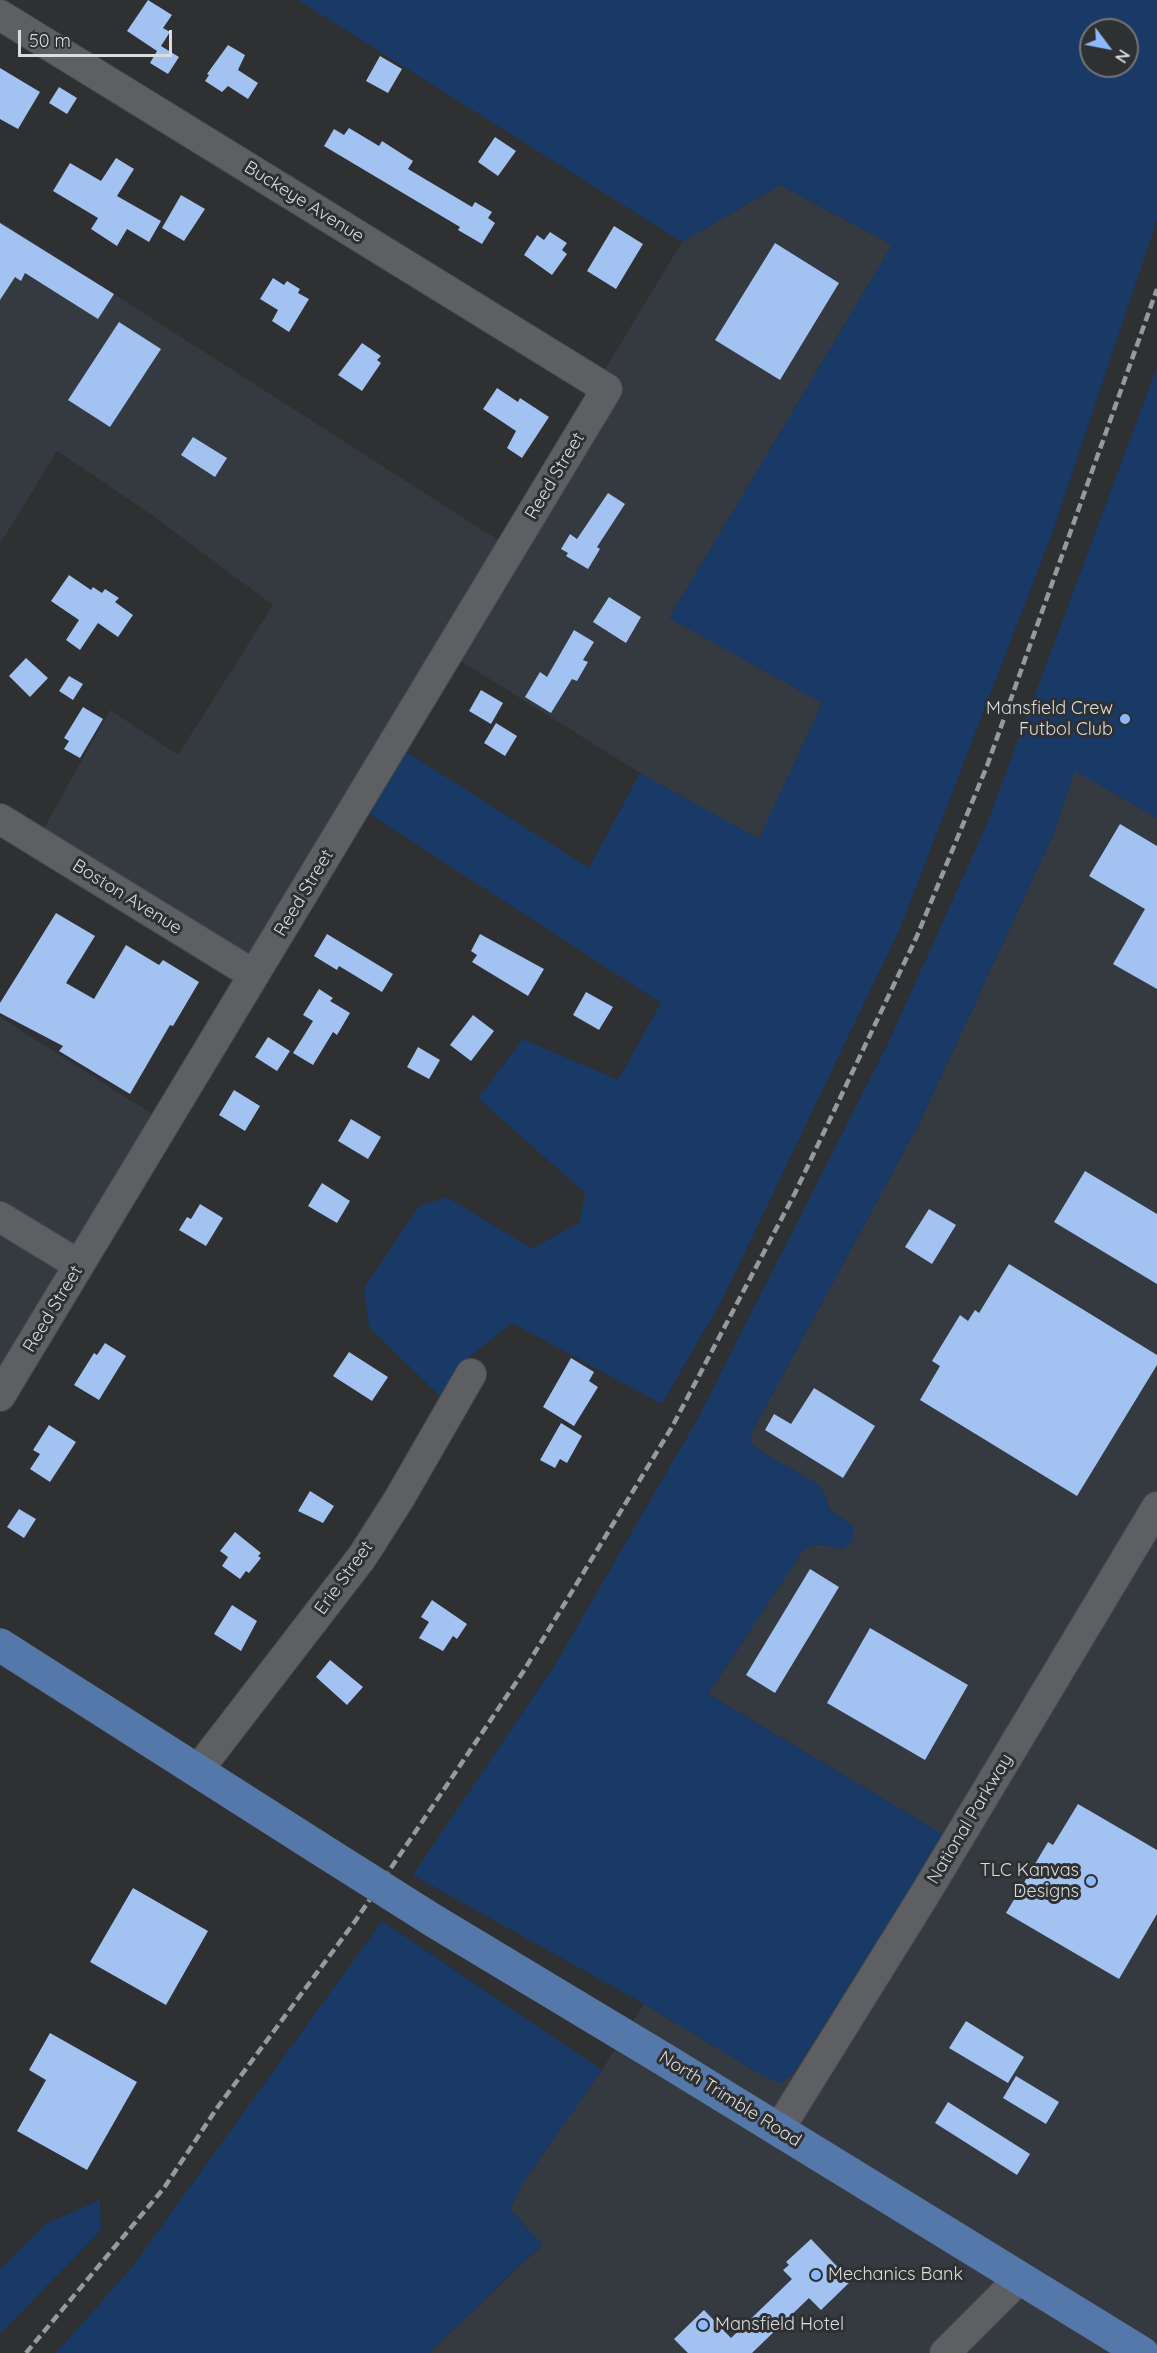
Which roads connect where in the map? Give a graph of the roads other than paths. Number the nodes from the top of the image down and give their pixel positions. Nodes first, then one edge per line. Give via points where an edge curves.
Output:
1 (0, 15) edge
2 (607, 389) joint
3 (0, 819) edge
4 (254, 975) junction
5 (0, 1217) edge
6 (79, 1265) junction
7 (471, 1374) dead end
8 (0, 1396) edge
9 (1157, 1507) edge
10 (0, 1645) edge
11 (198, 1770) junction
12 (779, 2129) junction
13 (1020, 2278) junction
14 (945, 2353) edge
15 (1143, 2353) edge

1 - 2 street, Buckeye Avenue
2 - 4 street, Reed Street
3 - 4 street, Boston Avenue
4 - 6 street, Reed Street
5 - 6 street
6 - 8 street, Reed Street
7 - 11 street, Erie Street via 362,1557
9 - 12 street, National Parkway
10 - 11 main road, North Trimble Road
11 - 12 main road, North Trimble Road, bridge via 434,1921
12 - 13 main road, North Trimble Road
13 - 14 street
13 - 15 main road, North Trimble Road

